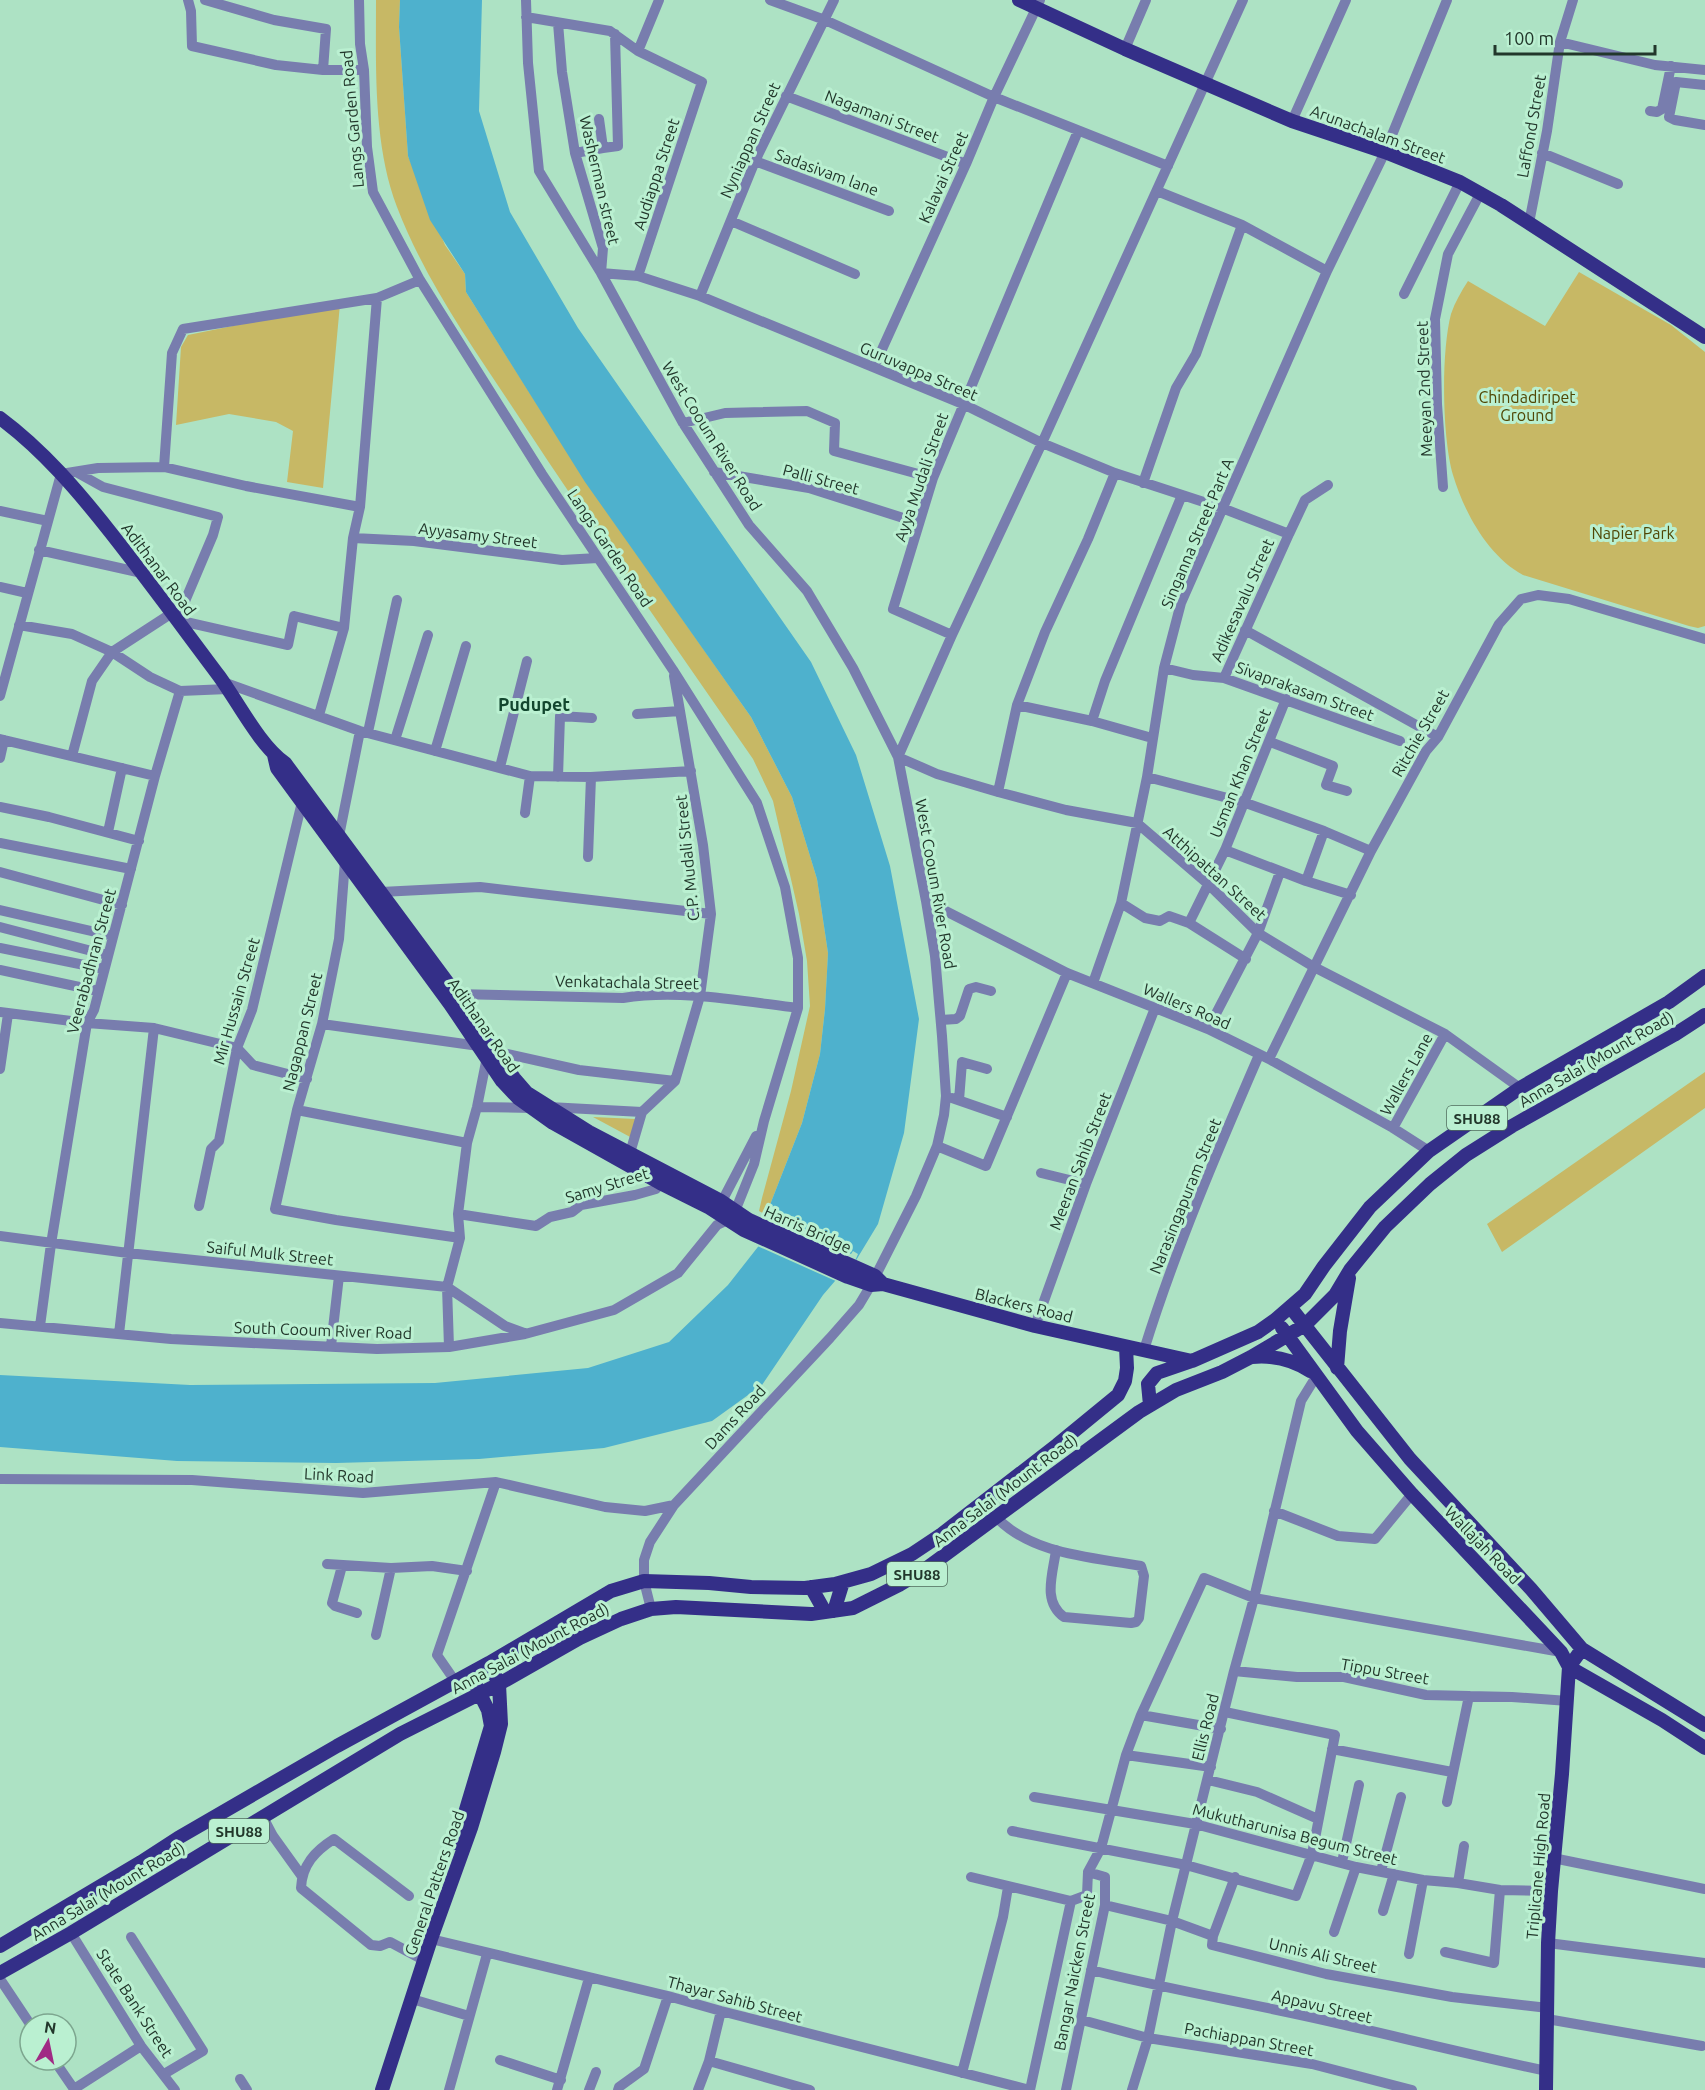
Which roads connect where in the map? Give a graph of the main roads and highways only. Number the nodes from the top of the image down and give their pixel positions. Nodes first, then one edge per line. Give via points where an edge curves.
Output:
1 (1019, 0) edge
2 (1038, 4) edge
3 (1705, 337) edge
4 (0, 418) edge
5 (274, 755) junction
6 (1705, 976) edge
7 (1705, 1015) edge
8 (487, 1051) junction
9 (724, 1214) junction
10 (747, 1225) joint
11 (1350, 1270) junction
12 (850, 1272) joint
13 (1291, 1308) junction
14 (1275, 1320) junction
15 (1305, 1325) junction
16 (1287, 1335) junction
17 (1126, 1347) junction
18 (1251, 1357) junction
19 (1192, 1361) junction
20 (1337, 1368) junction
21 (1317, 1375) junction
22 (1118, 1395) junction
23 (1144, 1408) junction
24 (843, 1582) junction
25 (811, 1587) junction
26 (829, 1611) junction
27 (1582, 1649) junction
28 (489, 1664) junction
29 (1569, 1667) junction
30 (470, 1674) junction
31 (499, 1684) junction
32 (481, 1692) junction
33 (1705, 1725) edge
34 (1705, 1748) edge
35 (141, 1862) junction
36 (155, 1882) junction
37 (0, 1946) edge
38 (0, 1973) edge
39 (374, 2090) edge
40 (382, 2090) edge
41 (1548, 2090) edge

1 - 2 main road, Arunachalam Street
2 - 3 main road, Arunachalam Street via 1125,49 1206,84 1461,182
4 - 5 main road, Adithanar Road via 21,434 82,498 226,685
5 - 8 main road, Adithanar Road via 285,763 456,994
5 - 8 main road, Adithanar Road via 276,768
6 - 13 main road, Anna Salai (Mount Road) / SHU88 via 1670,1002 1520,1088 1429,1151 1370,1206
7 - 11 main road, Anna Salai (Mount Road) / SHU88 via 1466,1155 1385,1227
8 - 9 main road, Adithanar Road via 521,1087 547,1106 665,1173
8 - 9 main road, Adithanar Road via 511,1091 531,1108 660,1183
9 - 10 main road, Adithanar Road
10 - 12 main road, Harris Bridge
11 - 15 main road, Anna Salai (Mount Road) / SHU88 via 1335,1295
11 - 20 main road
12 - 17 main road, Blackers Road via 1035,1326
13 - 14 main road, Anna Salai (Mount Road) / SHU88
13 - 15 main road, Wallajah Road
14 - 16 main road, Wallajah Road
14 - 19 main road, Anna Salai (Mount Road) / SHU88 via 1258,1332
15 - 16 main road, Anna Salai (Mount Road) / SHU88
15 - 20 main road, Wallajah Road
16 - 18 main road, Anna Salai (Mount Road) / SHU88
16 - 21 main road, Wallajah Road
17 - 19 main road, Blackers Road
17 - 22 main road via 1126,1374
18 - 21 main road via 1268,1355 1295,1361
18 - 23 main road, Anna Salai (Mount Road) / SHU88
19 - 23 main road, Anna Salai (Mount Road) via 1157,1373 1148,1383
20 - 27 main road, Wallajah Road via 1410,1459
21 - 29 main road, Wallajah Road via 1357,1431 1561,1652
22 - 23 main road
22 - 24 main road, Anna Salai (Mount Road) / SHU88 via 912,1554 871,1574
23 - 26 main road, Anna Salai (Mount Road) / SHU88 via 927,1568 853,1608
24 - 25 main road, Anna Salai (Mount Road) / SHU88
24 - 26 main road
25 - 26 main road
25 - 28 main road, Anna Salai (Mount Road) / SHU88 via 644,1581 611,1591
26 - 31 main road, Anna Salai (Mount Road) / SHU88 via 784,1614 651,1609 580,1638
27 - 29 main road
27 - 33 main road, Wallajah Road
28 - 30 main road, Anna Salai (Mount Road) / SHU88
28 - 31 main road
29 - 34 main road
29 - 41 main road, Triplicane High Road via 1548,1943
30 - 32 main road, General Patters Road
30 - 35 main road, Anna Salai (Mount Road) / SHU88 via 337,1746
31 - 32 main road, Anna Salai (Mount Road) / SHU88
31 - 40 main road, General Patters Road via 501,1725 494,1752
32 - 36 main road, Anna Salai (Mount Road) / SHU88 via 400,1734
32 - 39 main road, General Patters Road via 491,1726
35 - 36 main road
35 - 37 main road, Anna Salai (Mount Road) / SHU88
36 - 38 main road, Anna Salai (Mount Road) / SHU88

